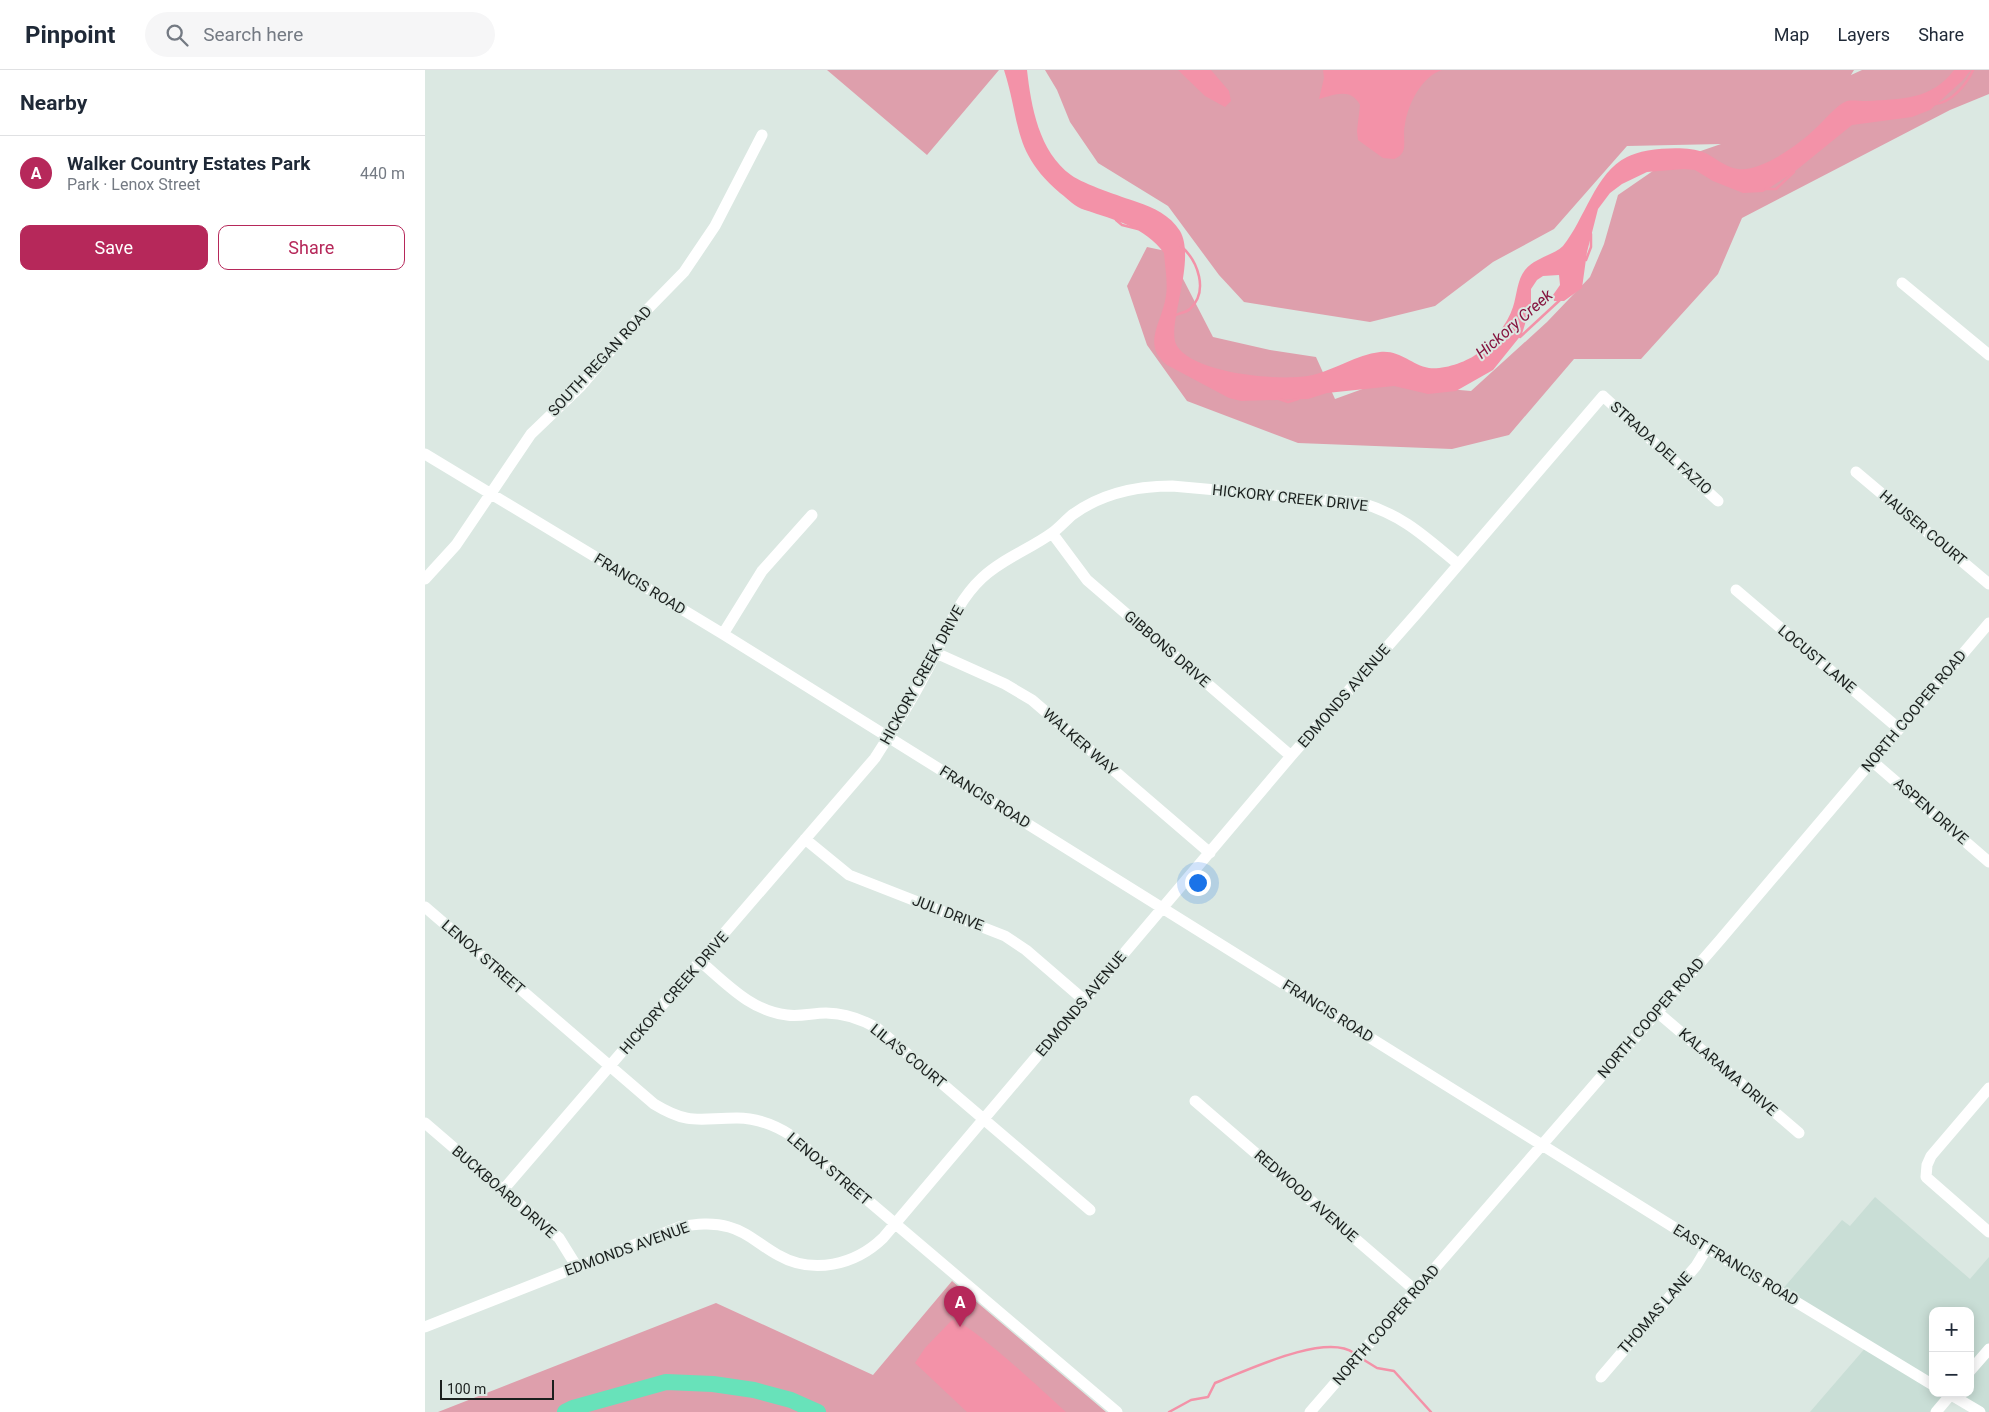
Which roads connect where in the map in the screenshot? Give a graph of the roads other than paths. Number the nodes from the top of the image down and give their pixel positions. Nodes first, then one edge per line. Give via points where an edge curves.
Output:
1 (762, 135) dead end
2 (1902, 283) dead end
3 (1989, 355) edge
4 (1603, 396) joint
5 (425, 454) edge
6 (1856, 472) dead end
7 (489, 494) junction
8 (1718, 501) dead end
9 (812, 515) dead end
10 (1052, 533) junction
11 (1458, 564) junction
12 (425, 579) edge
13 (1989, 584) edge
14 (1736, 590) dead end
15 (1989, 622) edge
16 (723, 634) junction
17 (936, 653) junction
18 (1898, 728) junction
19 (889, 737) junction
20 (1291, 756) junction
21 (1872, 761) junction
22 (805, 839) junction
23 (1210, 853) junction
24 (1989, 862) edge
25 (425, 907) edge
26 (1162, 907) junction
27 (701, 962) junction
28 (1083, 1000) junction
29 (1656, 1011) junction
30 (610, 1066) junction
31 (1989, 1088) edge
32 (1195, 1101) dead end
33 (985, 1120) junction
34 (425, 1123) edge
35 (1799, 1134) dead end
36 (1541, 1145) junction
37 (503, 1190) junction
38 (1090, 1210) dead end
39 (895, 1224) junction
40 (1989, 1232) edge
41 (1707, 1248) junction
42 (577, 1267) junction
43 (1416, 1291) junction
44 (425, 1327) edge
45 (1989, 1349) edge
46 (1974, 1367) edge
47 (1601, 1377) dead end
48 (1929, 1383) edge
49 (1948, 1397) edge
50 (1956, 1397) edge
51 (565, 1412) edge
52 (818, 1412) edge
53 (1117, 1412) edge
54 (1310, 1412) edge
55 (1936, 1412) edge
56 (1980, 1412) edge

1 - 7 street, SOUTH REGAN ROAD via 715,226 684,272 637,320 581,386 531,434
2 - 3 street
4 - 8 street, STRADA DEL FAZIO
4 - 11 street, EDMONDS AVENUE
5 - 7 street, FRANCIS ROAD
6 - 13 street, HAUSER COURT
7 - 12 street, SOUTH REGAN ROAD via 456,545
7 - 16 street, FRANCIS ROAD
9 - 16 street via 761,571
10 - 11 street, HICKORY CREEK DRIVE via 1099,499 1147,486 1172,486 1362,504 1386,511 1409,523
10 - 17 street, HICKORY CREEK DRIVE via 983,578 953,615
10 - 20 street, GIBBONS DRIVE via 1087,580
11 - 20 street, EDMONDS AVENUE
14 - 18 street, LOCUST LANE
15 - 18 street, NORTH COOPER ROAD
16 - 19 street, FRANCIS ROAD
17 - 19 street, HICKORY CREEK DRIVE
17 - 23 street, WALKER WAY via 1032,700
18 - 21 street, NORTH COOPER ROAD
19 - 22 street, HICKORY CREEK DRIVE via 875,758
19 - 26 street, FRANCIS ROAD
20 - 23 street, EDMONDS AVENUE
21 - 24 street, ASPEN DRIVE
21 - 29 street, NORTH COOPER ROAD
22 - 27 street, HICKORY CREEK DRIVE
22 - 28 street, JULI DRIVE via 849,875 1005,936
23 - 26 street, EDMONDS AVENUE
25 - 30 street, LENOX STREET
26 - 28 street, EDMONDS AVENUE
26 - 36 street, FRANCIS ROAD
27 - 30 street, HICKORY CREEK DRIVE
27 - 33 street, LILA'S COURT via 743,998 765,1010 788,1016 840,1014 867,1022 886,1034
28 - 33 street, EDMONDS AVENUE
29 - 35 street, KALARAMA DRIVE
29 - 36 street, NORTH COOPER ROAD
30 - 37 street, HICKORY CREEK DRIVE
30 - 39 street, LENOX STREET via 655,1104 678,1116 697,1120 756,1120 784,1131
31 - 40 street via 1931,1156 1926,1177
32 - 43 street, REDWOOD AVENUE
33 - 38 street, LILA'S COURT
33 - 39 street, EDMONDS AVENUE
34 - 37 street, BUCKBOARD DRIVE
36 - 41 street, EAST FRANCIS ROAD
36 - 43 street, NORTH COOPER ROAD
37 - 42 street, BUCKBOARD DRIVE via 559,1238
39 - 42 street, EDMONDS AVENUE via 870,1249 833,1265 808,1266 793,1262 742,1232 711,1223 679,1227
39 - 53 street, LENOX STREET
41 - 47 street, THOMAS LANE via 1696,1266
41 - 48 street, EAST FRANCIS ROAD
42 - 44 street, EDMONDS AVENUE
43 - 54 street, NORTH COOPER ROAD
45 - 46 street
49 - 55 street
50 - 56 street
51 - 52 highway via 666,1382 754,1390 791,1400

